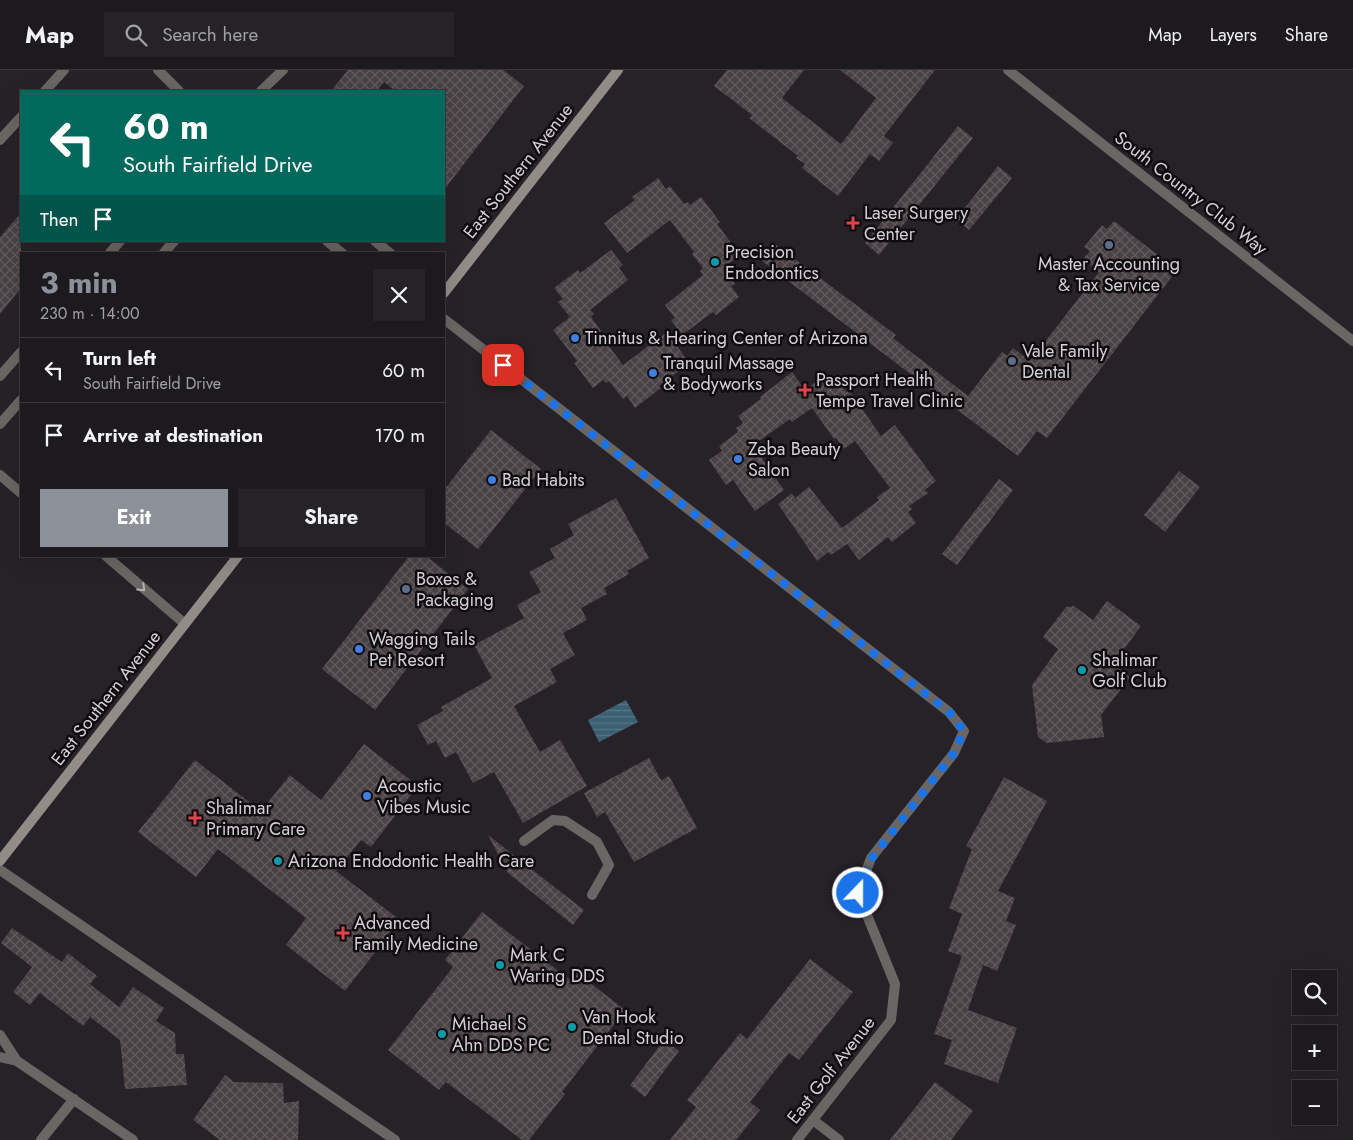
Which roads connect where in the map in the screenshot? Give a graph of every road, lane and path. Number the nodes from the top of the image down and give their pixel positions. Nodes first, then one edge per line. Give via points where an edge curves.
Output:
1 (64, 70) edge
2 (158, 70) edge
3 (283, 70) edge
4 (618, 70) edge
5 (1008, 70) edge
6 (46, 90) edge
7 (179, 90) edge
8 (262, 90) edge
9 (20, 118) edge
10 (0, 140) edge
11 (119, 242) edge
12 (173, 242) edge
13 (328, 242) edge
14 (376, 242) edge
15 (111, 252) edge
16 (165, 252) edge
17 (341, 252) edge
18 (389, 252) edge
19 (445, 292) edge
20 (445, 320) edge
21 (1353, 341) edge
22 (20, 353) edge
23 (0, 376) edge
24 (20, 401) edge
25 (0, 424) edge
26 (0, 475) edge
27 (20, 492) edge
28 (107, 557) edge
29 (237, 557) edge
30 (185, 624) junction
31 (524, 841) dead end
32 (0, 861) edge
33 (0, 870) edge
34 (592, 894) dead end
35 (0, 1035) edge
36 (0, 1057) edge
37 (18, 1061) junction
38 (74, 1099) junction
39 (813, 1120) junction
40 (41, 1140) edge
41 (133, 1140) edge
42 (395, 1140) edge
43 (797, 1140) edge
44 (839, 1140) edge

1 - 6 street
2 - 7 street
3 - 8 street
4 - 19 main road, East Southern Avenue
5 - 21 street, South Country Club Way
9 - 10 street
11 - 15 street
12 - 16 street
13 - 17 street
14 - 18 street
20 - 39 street, East Golf Avenue via 949,712 964,731 954,753 872,858 858,893 895,984 891,1020
22 - 23 street
24 - 25 street
26 - 27 street
28 -> 30 street
29 - 30 main road, East Southern Avenue
30 - 32 main road, East Southern Avenue
31 - 34 street via 553,820 565,821 597,842 609,865
33 - 42 street
35 - 37 street
36 - 37 street
37 - 38 street
38 - 40 street
38 - 41 street
39 - 43 street, East Golf Avenue
39 - 44 street

